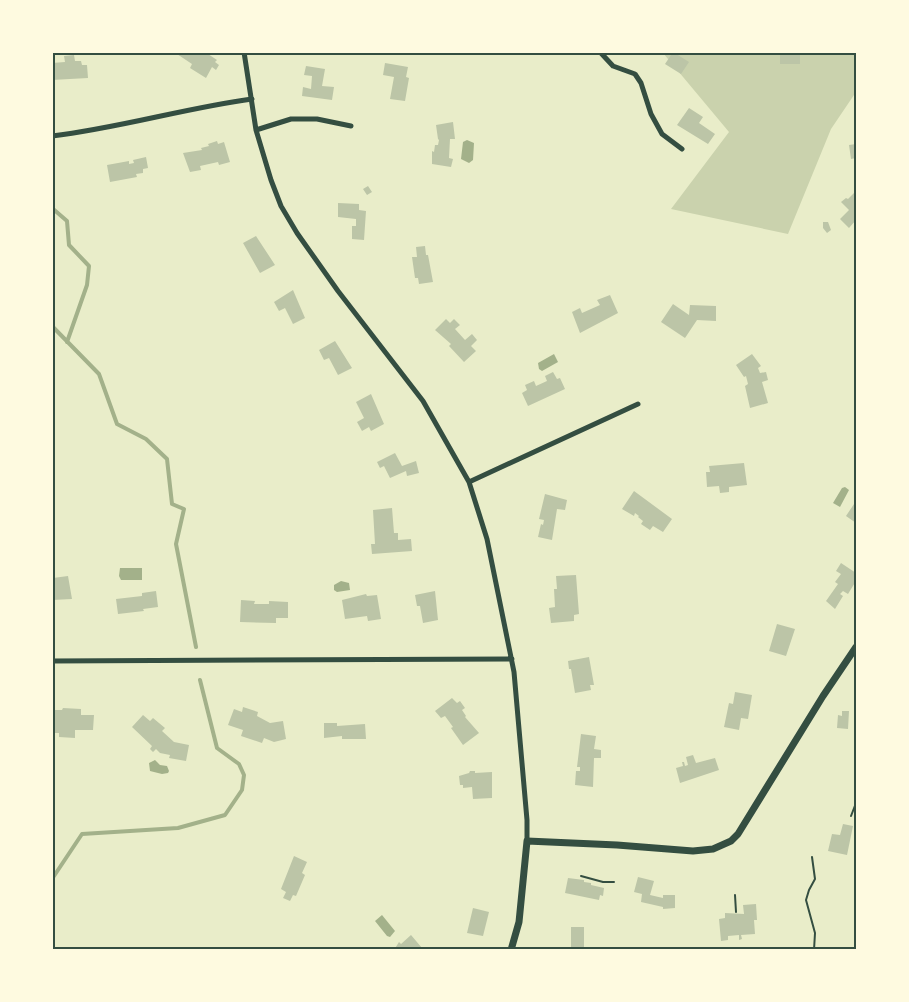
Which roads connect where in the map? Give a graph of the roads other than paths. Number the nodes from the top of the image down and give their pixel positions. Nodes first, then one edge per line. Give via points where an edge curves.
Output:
1 (244, 52) edge
2 (600, 52) edge
3 (252, 99) junction
4 (351, 126) dead end
5 (256, 130) junction
6 (52, 136) edge
7 (682, 149) dead end
8 (638, 404) dead end
9 (470, 482) junction
10 (856, 647) edge
11 (512, 659) junction
12 (52, 661) edge
13 (527, 841) junction
14 (511, 950) edge

1 - 3 street
2 - 7 street via 613,66 635,74 662,134
3 - 5 street
3 - 6 street
4 - 5 street via 317,119 291,119
5 - 9 street via 281,206 297,233 423,401
8 - 9 street
9 - 11 street via 487,539
10 - 13 street via 731,841 713,849 693,851
11 - 12 street
11 - 13 street
13 - 14 street via 519,922

